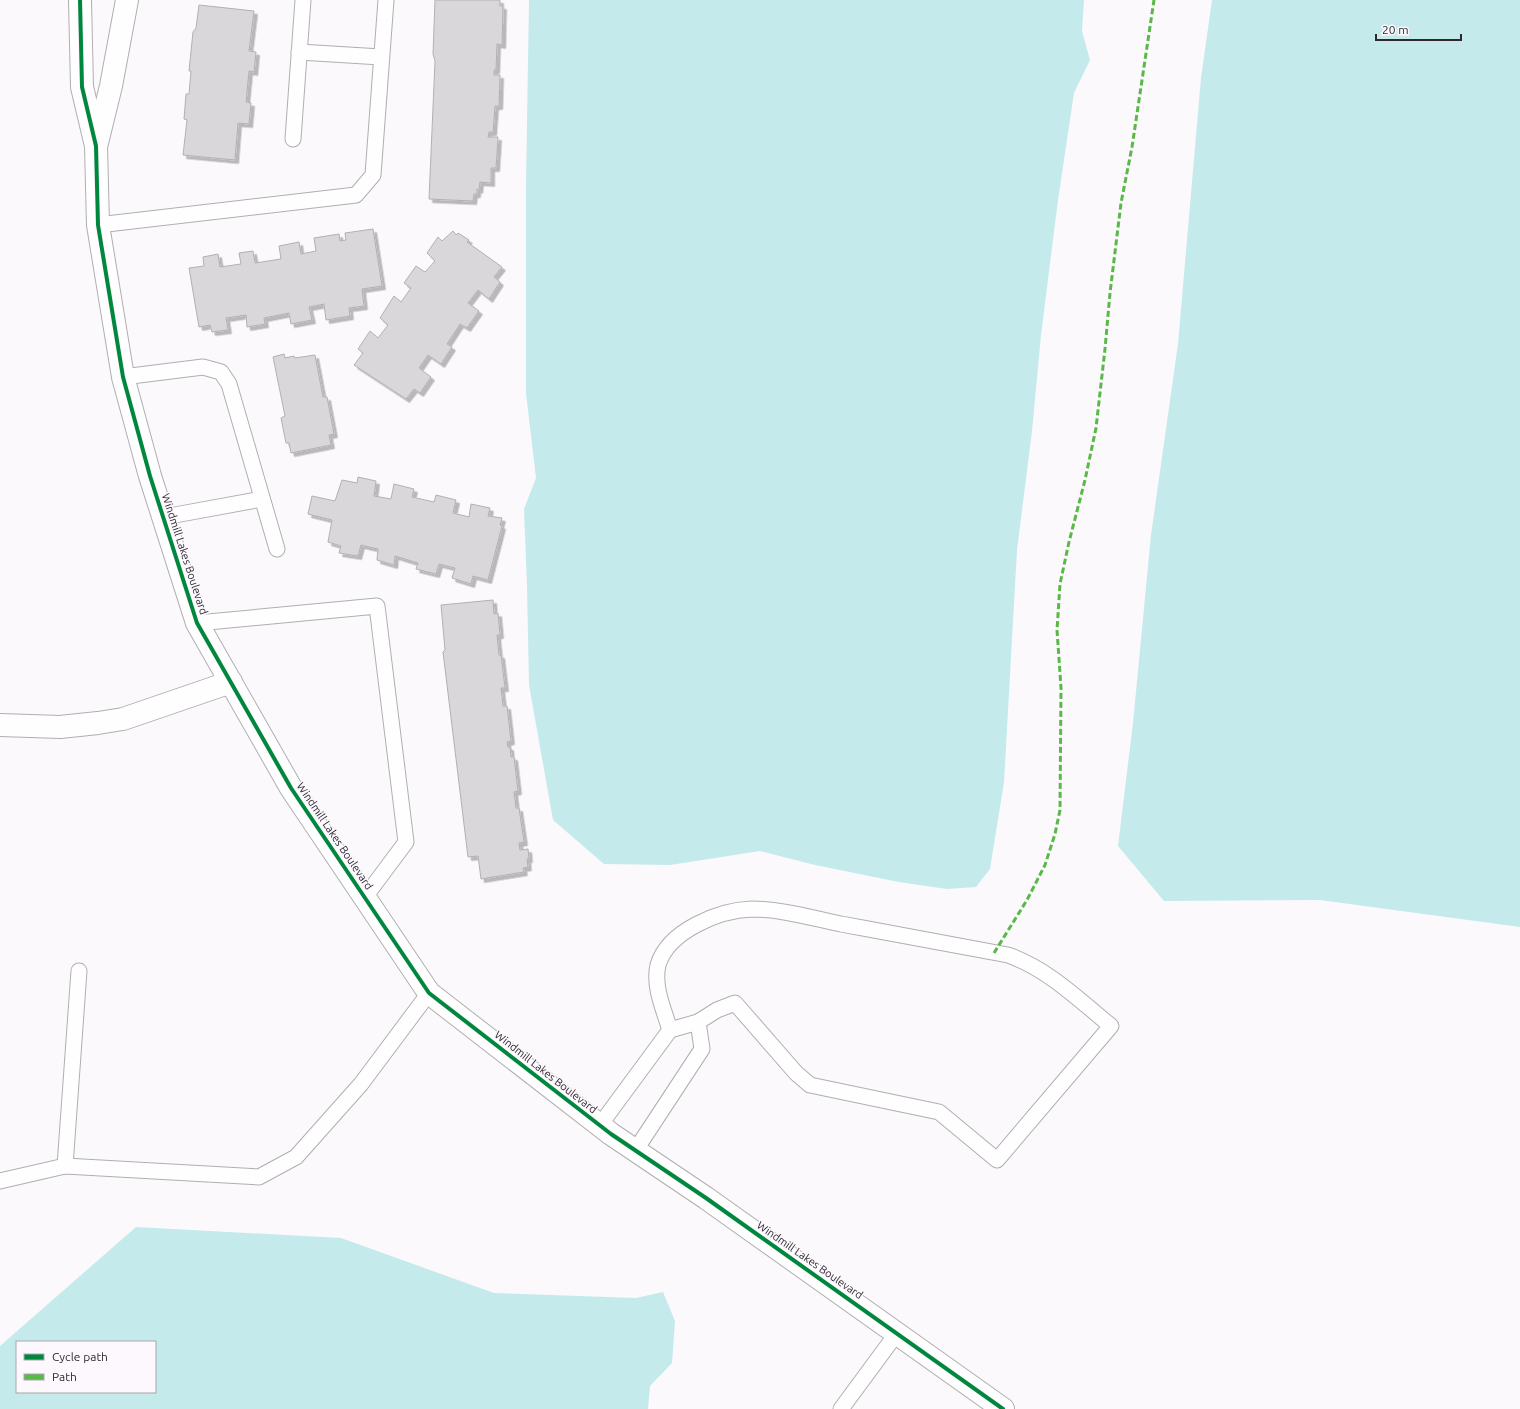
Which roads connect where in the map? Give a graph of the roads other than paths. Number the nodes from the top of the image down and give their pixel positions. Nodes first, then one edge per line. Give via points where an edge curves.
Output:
1 (80, 0) edge
2 (127, 0) edge
3 (303, 0) edge
4 (386, 0) edge
5 (299, 52) junction
6 (381, 57) junction
7 (293, 140) dead end
8 (96, 146) junction
9 (98, 225) junction
10 (123, 376) junction
11 (262, 499) junction
12 (164, 517) junction
13 (277, 549) dead end
14 (197, 623) junction
15 (231, 682) junction
16 (0, 725) edge
17 (365, 897) junction
18 (79, 971) dead end
19 (429, 993) junction
20 (698, 1022) junction
21 (670, 1030) junction
22 (600, 1125) junction
23 (635, 1151) junction
24 (65, 1166) junction
25 (0, 1181) edge
26 (897, 1333) junction
27 (841, 1409) edge
28 (1003, 1409) edge

1 - 8 street, Windmill Lakes Boulevard via 82,87
2 - 8 street, Windmill Lakes Boulevard via 111,86
3 - 5 lane
4 - 6 lane
5 - 6 lane
5 - 7 lane
6 - 9 lane via 373,174 356,195
8 - 9 street, Windmill Lakes Boulevard
9 - 10 street, Windmill Lakes Boulevard
10 - 11 lane via 203,367 221,372 229,384
10 - 12 street, Windmill Lakes Boulevard
11 - 12 lane
11 - 13 lane
12 - 14 street, Windmill Lakes Boulevard
14 - 15 street, Windmill Lakes Boulevard
14 - 17 lane via 377,606 406,842
15 - 16 street via 123,719 98,724 60,727
15 - 17 street, Windmill Lakes Boulevard via 290,788
17 - 19 street, Windmill Lakes Boulevard
18 - 24 lane
19 - 22 street, Windmill Lakes Boulevard
19 - 24 lane via 361,1084 296,1157 259,1177
20 - 21 lane
20 - 21 lane via 735,1003 810,1086 939,1112 997,1160 1111,1026 1044,972 1008,955 751,909 716,917 685,931 668,945 658,965 657,977 658,990
20 - 23 lane via 702,1049
21 - 22 lane
22 - 23 street, Windmill Lakes Boulevard
23 - 26 street, Windmill Lakes Boulevard
24 - 25 lane
26 - 27 lane
26 - 28 street, Windmill Lakes Boulevard

